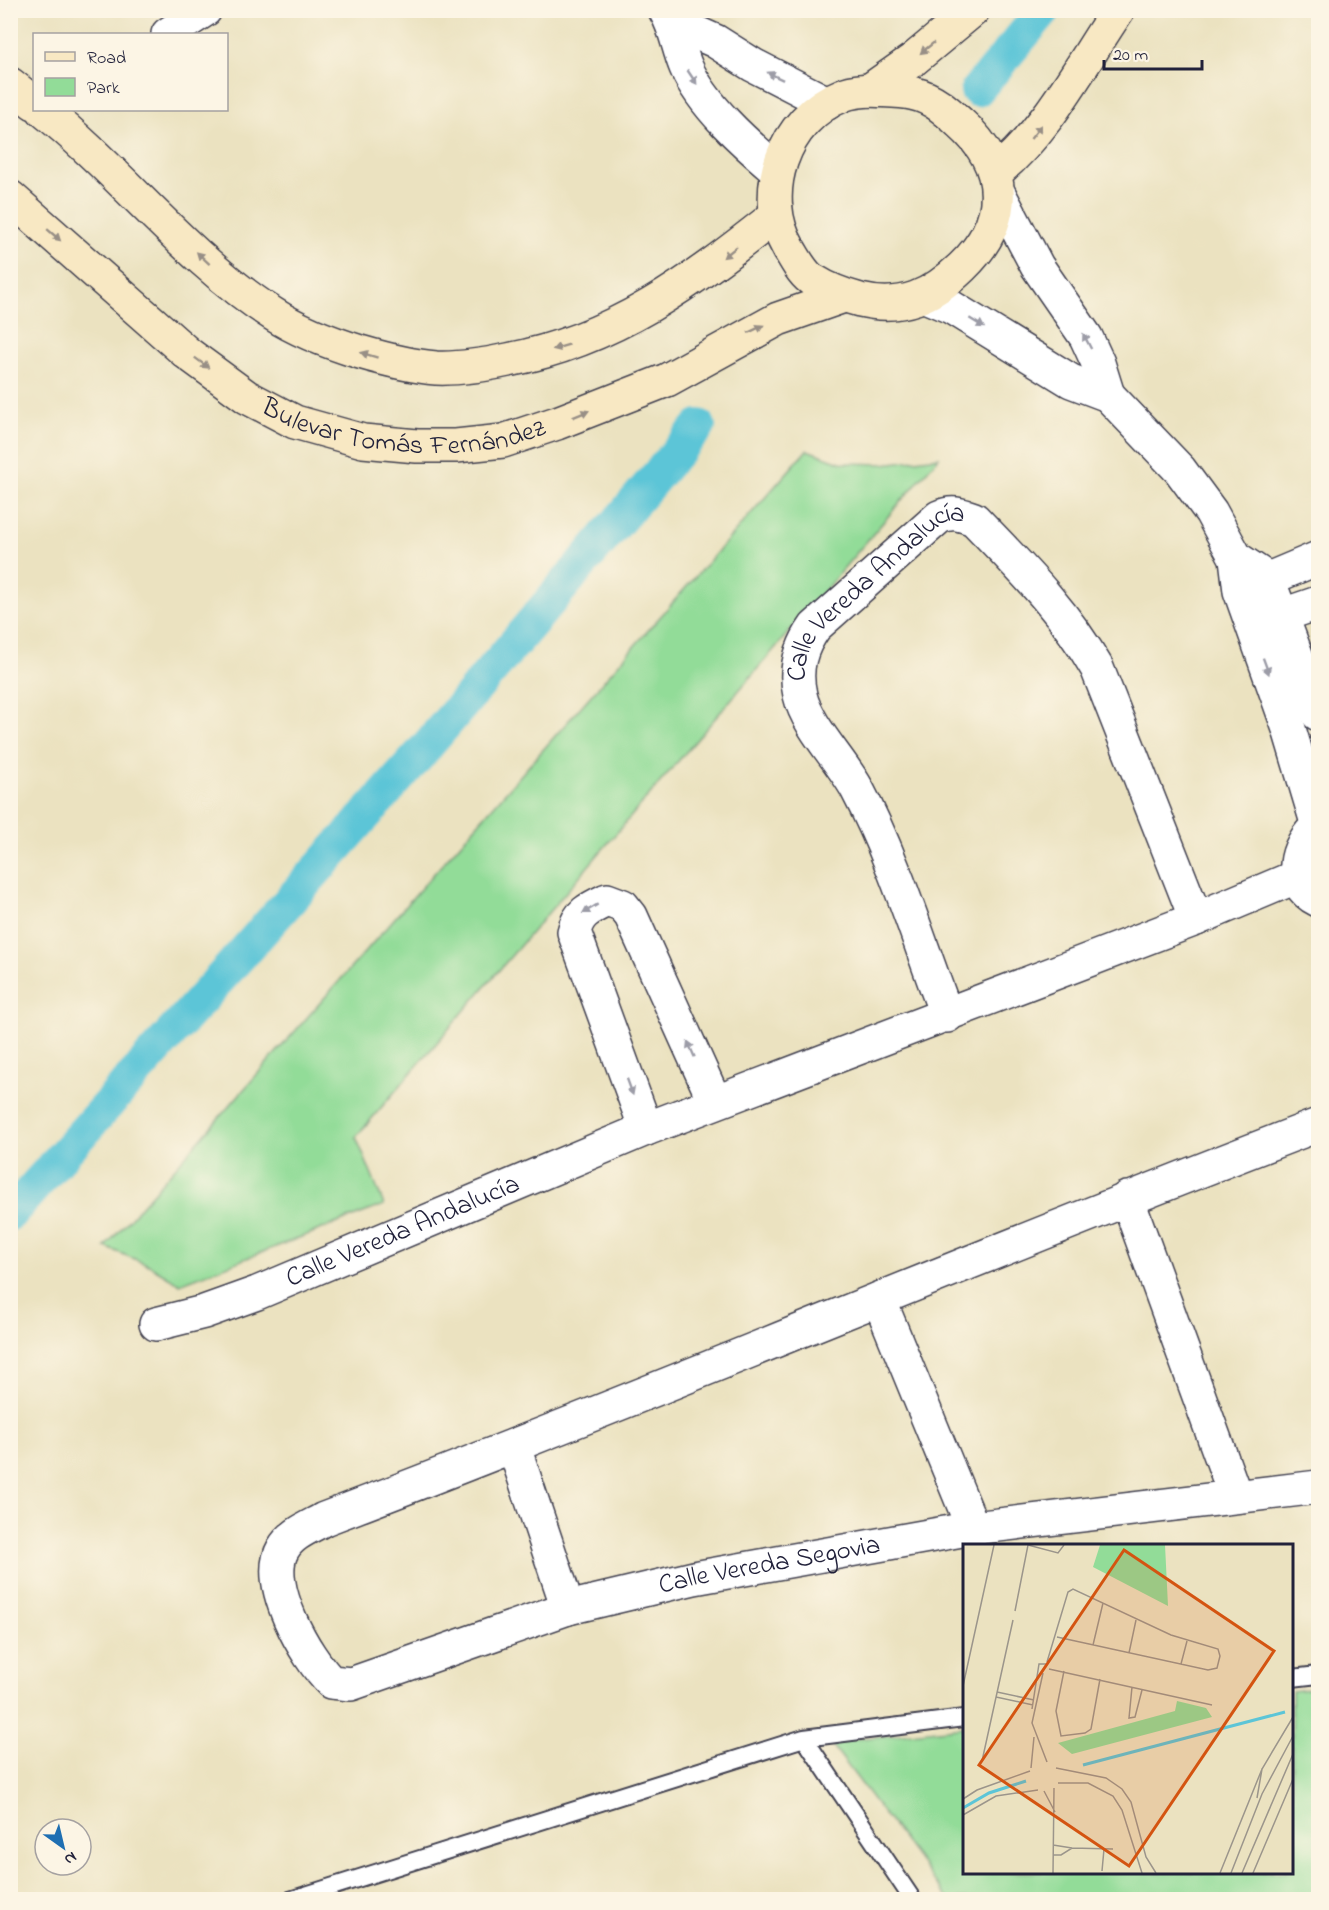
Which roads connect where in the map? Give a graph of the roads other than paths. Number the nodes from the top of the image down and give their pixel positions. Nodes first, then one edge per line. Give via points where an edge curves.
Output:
1 (205, 10) edge
2 (973, 10) edge
3 (1118, 10) edge
4 (669, 16) edge
5 (170, 33) edge
6 (10, 84) edge
7 (870, 90) junction
8 (33, 102) edge
9 (827, 103) junction
10 (44, 111) edge
11 (777, 170) junction
12 (997, 184) junction
13 (10, 197) edge
14 (776, 216) junction
15 (844, 296) junction
16 (925, 296) junction
17 (1108, 395) junction
18 (1318, 558) edge
19 (1254, 585) junction
20 (1318, 603) edge
21 (1266, 621) junction
22 (1309, 720) edge
23 (1318, 826) edge
24 (1308, 888) edge
25 (1196, 919) junction
26 (946, 1016) junction
27 (715, 1102) junction
28 (1318, 1125) edge
29 (646, 1129) junction
30 (1127, 1198) junction
31 (879, 1299) junction
32 (156, 1324) dead end
33 (514, 1447) junction
34 (1318, 1487) edge
35 (1235, 1496) junction
36 (973, 1528) junction
37 (568, 1608) junction
38 (1318, 1675) edge
39 (1293, 1678) edge
40 (963, 1718) edge
41 (804, 1738) junction
42 (290, 1899) edge
43 (913, 1899) edge

1 - 5 street
2 -> 7 main road
12 -> 3 main road via 1047,118
9 -> 4 street
4 -> 11 street via 686,68 718,114
6 - 8 main road
7 - 9 main road via 844,94
7 - 12 main road via 915,94 942,106 986,153
9 - 11 main road via 798,131
14 -> 10 main road, Bulevar Tomás Fernández via 715,264 640,312 590,338 478,366 435,368 346,348 273,314 216,270
11 - 14 main road
12 - 16 main road via 994,224 974,255
17 -> 12 street via 1086,337 1037,266
13 -> 15 main road, Bulevar Tomás Fernández via 188,353 247,398 295,422 363,441 446,446 503,441 667,380 778,319
14 - 15 main road via 785,243 812,280
15 - 16 main road via 893,304
16 -> 17 street via 951,307 1071,381
17 - 19 street via 1180,470 1211,512
18 - 19 street
19 - 21 street
20 - 21 street
21 - 22 street
22 - 23 street
23 - 24 street via 1304,839 1297,857
24 - 25 street, Calle Vereda Andalucía
25 - 26 street, Calle Vereda Andalucía
25 - 26 street, Calle Vereda Andalucía via 1096,668 1082,642 1056,605 974,519 956,512 946,514 815,627 804,642 798,663 801,698 856,787 887,851
26 - 27 street, Calle Vereda Andalucía
27 - 29 street, Calle Vereda Andalucía
27 -> 29 street via 631,916 623,906 607,900 584,911 574,932
28 - 30 street, Calle Vereda Segovia
29 - 32 street, Calle Vereda Andalucía via 257,1293
30 - 31 street, Calle Vereda Segovia
30 - 35 street
31 - 33 street, Calle Vereda Segovia
31 - 36 street
33 - 37 street
33 - 37 street, Calle Vereda Segovia via 324,1519 297,1534 283,1549 277,1566 277,1584 307,1654 331,1682 351,1684
34 - 35 street, Calle Vereda Segovia
35 - 36 street, Calle Vereda Segovia
36 - 37 street, Calle Vereda Segovia via 694,1578
38 - 39 lane
40 - 41 lane
41 - 42 lane
41 - 43 lane

